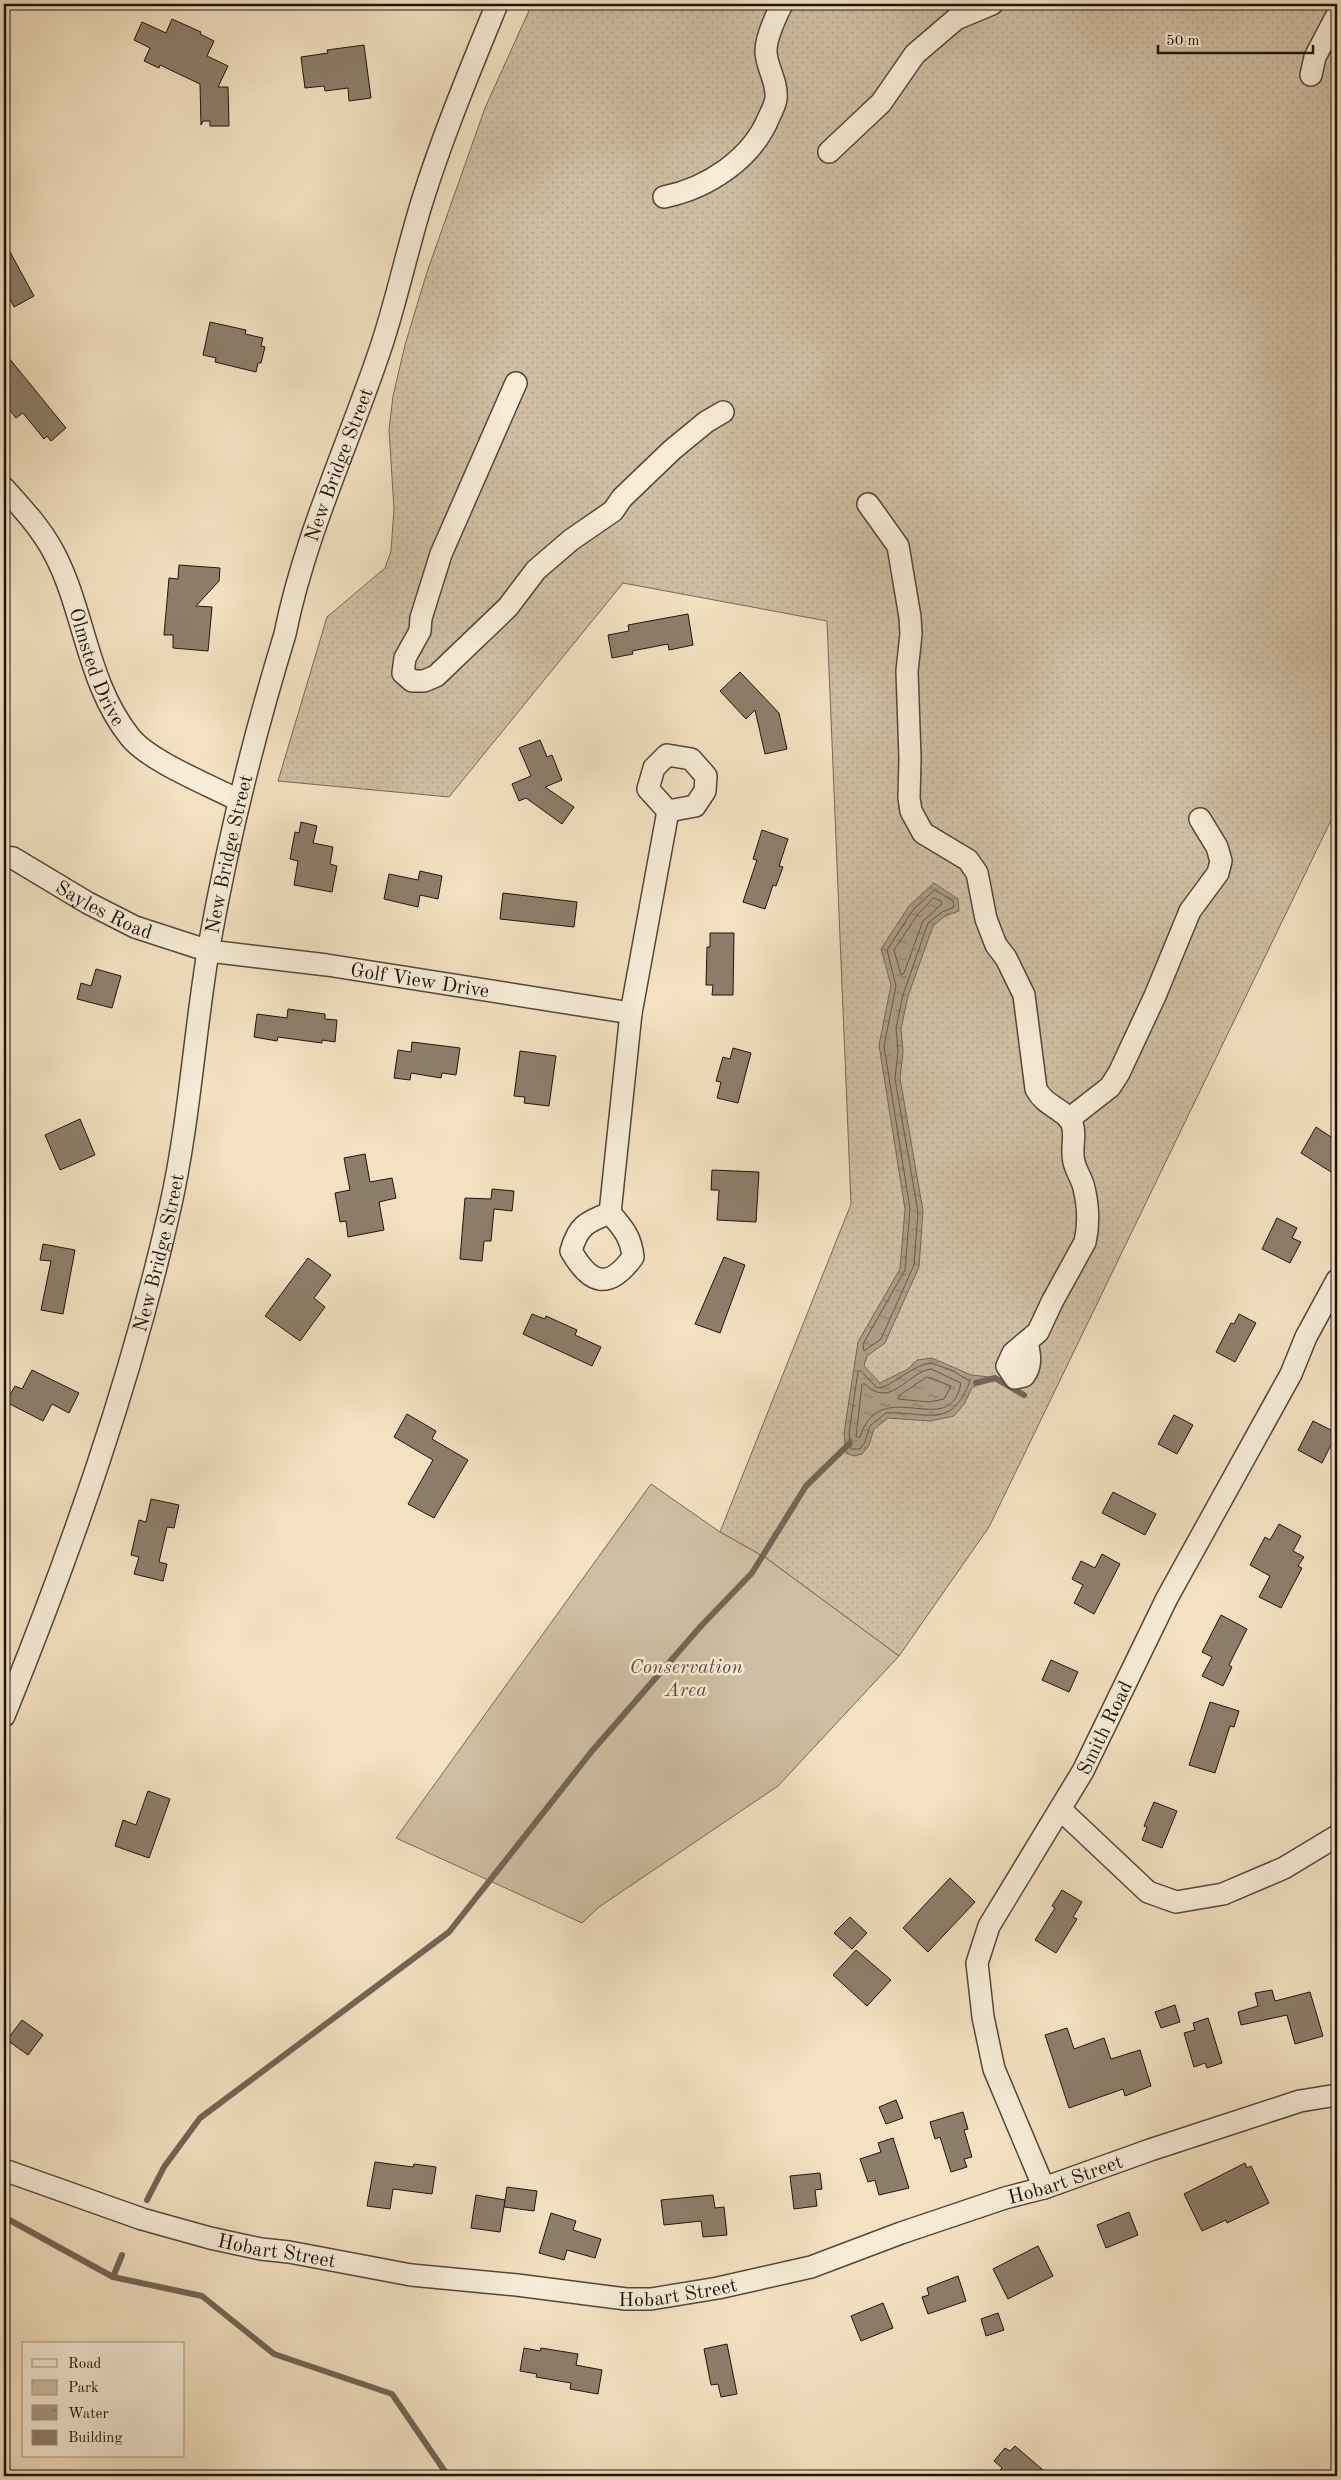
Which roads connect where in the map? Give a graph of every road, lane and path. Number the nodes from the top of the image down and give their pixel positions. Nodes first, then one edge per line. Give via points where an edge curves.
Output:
1 (498, 4) edge
2 (782, 4) edge
3 (992, 4) edge
4 (1337, 15) edge
5 (1310, 75) dead end
6 (830, 152) dead end
7 (664, 197) dead end
8 (516, 383) dead end
9 (723, 412) dead end
10 (4, 488) edge
11 (868, 504) dead end
12 (238, 800) junction
13 (668, 811) dead end
14 (1200, 818) dead end
15 (4, 857) edge
16 (208, 952) junction
17 (631, 1013) junction
18 (1069, 1119) junction
19 (610, 1213) dead end
20 (1337, 1280) edge
21 (1027, 1342) dead end
22 (4, 1716) edge
23 (1060, 1810) junction
24 (1337, 1836) edge
25 (1337, 2095) edge
26 (4, 2170) edge
27 (1044, 2188) junction

1 - 12 street, New Bridge Street via 467,76 421,205 382,344 320,513 290,608
2 - 7 street via 766,52 776,100 764,130 741,159 724,171 681,193
3 - 6 street via 956,20 919,50 881,103
4 - 5 street via 1315,57
8 - 9 street via 441,554 420,631 405,658 403,673 412,682 436,676 508,607 536,570 576,536 608,515 672,450
10 - 12 street, Olmsted Drive via 30,517 53,552 104,696 130,738 150,754
11 - 18 street via 898,546 910,617 907,671 911,811 923,834 968,860 976,873 986,919 996,945 1024,995 1036,1089 1041,1099
12 - 16 street, New Bridge Street
13 - 17 street
14 - 18 street via 1221,862 1218,873 1190,910 1156,996 1119,1073 1110,1087
15 - 16 street, Sayles Road via 13,858 135,927
16 - 17 street, Golf View Drive via 327,965
16 - 22 street, New Bridge Street via 171,1205 124,1384 92,1484
17 - 19 street
18 - 21 street via 1074,1128 1074,1162 1084,1187 1087,1232 1085,1242 1038,1332
20 - 23 street, Smith Road via 1306,1337 1291,1374 1167,1598 1083,1772
23 - 24 street via 1148,1892 1176,1902 1232,1891 1284,1868
23 - 27 street, Smith Road via 989,1926 977,1963 983,2017 994,2069
25 - 27 street, Hobart Street via 1300,2101
26 - 27 street, Hobart Street via 183,2232 252,2247 411,2275 626,2299 683,2294 811,2267 910,2230

